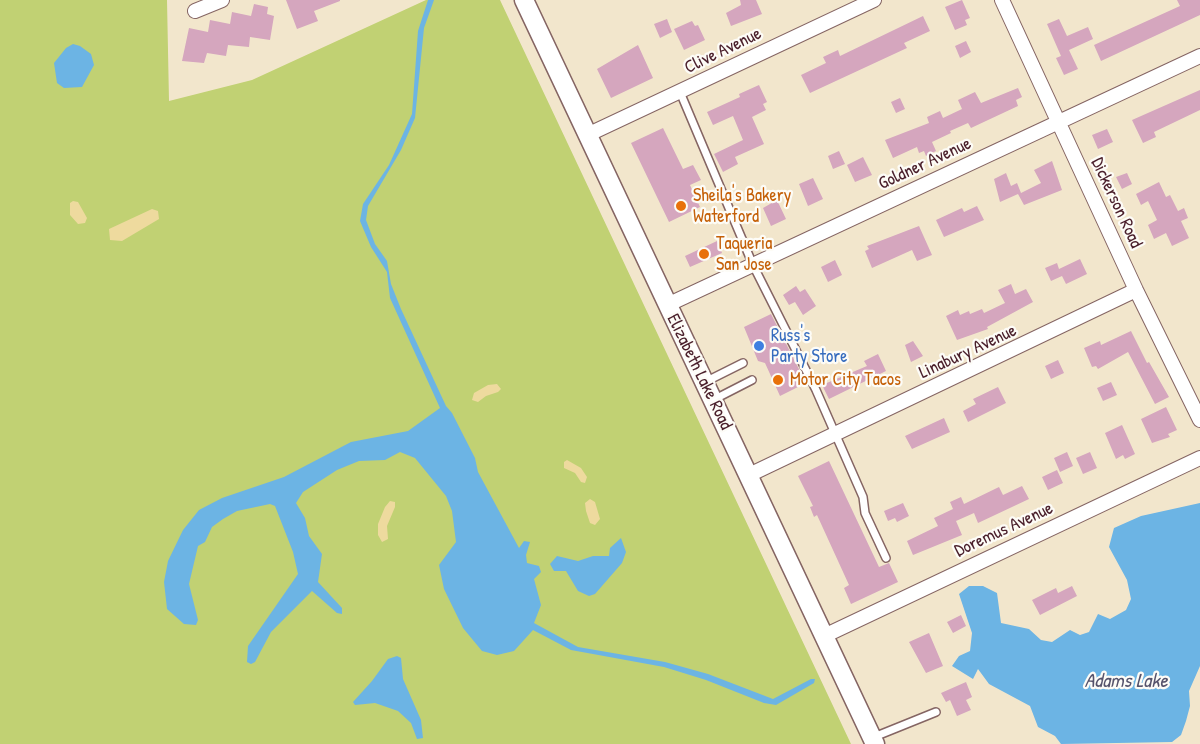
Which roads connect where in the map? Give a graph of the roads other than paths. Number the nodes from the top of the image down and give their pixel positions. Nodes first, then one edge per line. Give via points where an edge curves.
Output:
1 (222, 0) edge
2 (524, 0) edge
3 (874, 0) edge
4 (1002, 0) edge
5 (195, 11) dead end
6 (1200, 56) edge
7 (680, 92) junction
8 (1058, 120) junction
9 (587, 135) junction
10 (753, 265) junction
11 (1136, 290) junction
12 (667, 305) junction
13 (743, 363) dead end
14 (752, 380) dead end
15 (704, 382) junction
16 (713, 400) junction
17 (1200, 420) edge
18 (835, 434) junction
19 (1200, 458) edge
20 (749, 475) junction
21 (886, 558) dead end
22 (824, 636) junction
23 (936, 712) dead end
24 (873, 741) edge

1 - 5 street
2 - 9 main road, Elizabeth Lake Road
3 - 7 street, Clive Avenue
4 - 8 street, Dickerson Road
6 - 8 street, Goldner Avenue
7 - 9 street, Clive Avenue
7 - 10 lane
8 - 10 street, Goldner Avenue
8 - 11 street, Dickerson Road
9 - 12 main road, Elizabeth Lake Road
10 - 12 street, Goldner Avenue
10 - 18 lane
11 - 17 street, Dickerson Road
11 - 18 street, Linabury Avenue
12 - 15 main road, Elizabeth Lake Road
13 - 15 lane
14 - 16 lane
15 - 16 main road, Elizabeth Lake Road
16 - 20 main road, Elizabeth Lake Road
18 - 20 street, Linabury Avenue
18 - 21 lane
19 - 22 street, Doremus Avenue
20 - 22 main road, Elizabeth Lake Road
22 - 24 main road, Elizabeth Lake Road
23 - 24 lane

